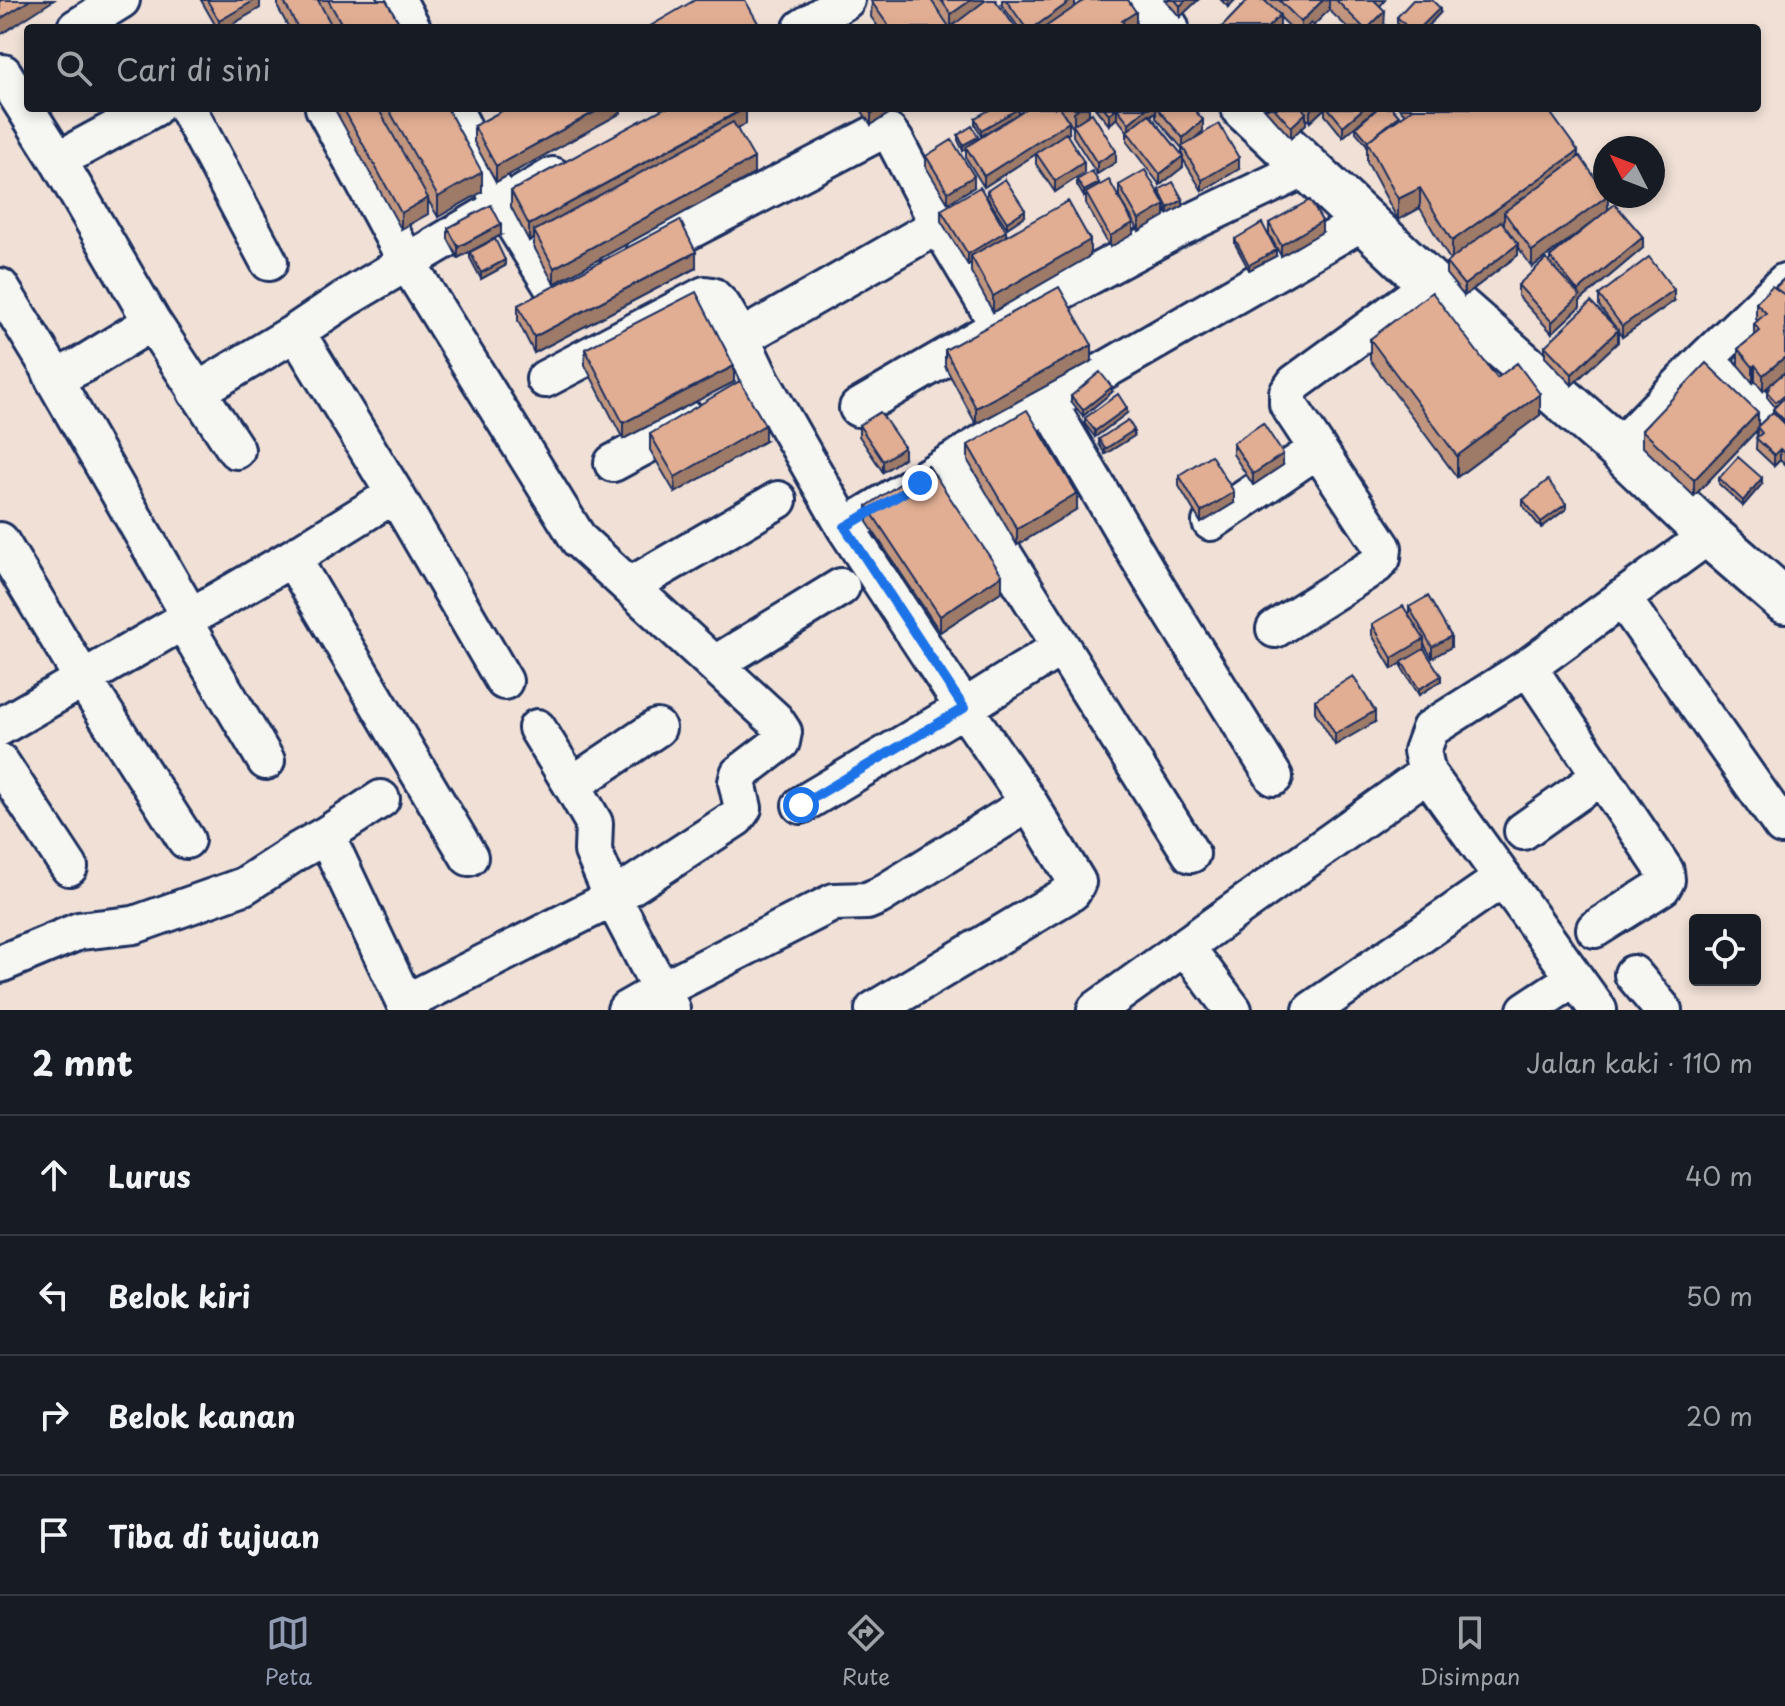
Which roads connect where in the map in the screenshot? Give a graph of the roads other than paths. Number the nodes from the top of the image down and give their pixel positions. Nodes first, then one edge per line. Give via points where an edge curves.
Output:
1 (121, 0) edge
2 (397, 0) edge
3 (846, 0) edge
4 (1139, 0) edge
5 (82, 24) edge
6 (410, 24) edge
7 (808, 24) edge
8 (1162, 24) edge
9 (10, 66) edge
10 (24, 93) edge
11 (33, 112) edge
12 (147, 112) edge
13 (189, 112) edge
14 (326, 112) edge
15 (455, 112) edge
16 (1248, 112) edge
17 (58, 160) junction
18 (580, 160) edge
19 (1308, 167) junction
20 (502, 205) junction
21 (1364, 221) junction
22 (939, 225) junction
23 (269, 262) dead end
24 (407, 262) junction
25 (1785, 282) edge
26 (1431, 284) junction
27 (0, 287) edge
28 (152, 322) junction
29 (999, 326) junction
30 (296, 332) junction
31 (741, 338) junction
32 (1704, 360) junction
33 (54, 379) junction
34 (545, 379) dead end
35 (196, 392) junction
36 (740, 395) junction
37 (1048, 403) junction
38 (858, 408) dead end
39 (1765, 415) edge
40 (1618, 448) junction
41 (1318, 449) junction
42 (236, 450) dead end
43 (613, 463) dead end
44 (948, 466) junction
45 (395, 494) junction
46 (778, 500) dead end
47 (1211, 522) edge
48 (845, 527) junction
49 (1709, 535) junction
50 (0, 541) edge
51 (292, 558) junction
52 (9, 577) edge
53 (630, 586) junction
54 (841, 587) dead end
55 (1622, 598) junction
56 (1785, 601) edge
57 (187, 618) junction
58 (1275, 629) dead end
59 (1061, 647) junction
60 (715, 664) junction
61 (1528, 667) junction
62 (83, 679) junction
63 (504, 681) dead end
64 (964, 708) junction
65 (0, 727) edge
66 (537, 728) dead end
67 (657, 728) dead end
68 (266, 761) dead end
69 (0, 762) edge
70 (1427, 773) junction
71 (1601, 776) junction
72 (1274, 777) dead end
73 (572, 785) junction
74 (381, 799) dead end
75 (1029, 803) junction
76 (801, 805) dead end
77 (1782, 826) dead end
78 (1523, 831) dead end
79 (326, 835) junction
80 (186, 840) dead end
81 (1191, 854) dead end
82 (469, 857) dead end
83 (69, 867) dead end
84 (1503, 878) junction
85 (613, 898) junction
86 (1595, 929) dead end
87 (1185, 946) junction
88 (0, 964) edge
89 (1633, 974) dead end
90 (1575, 978) junction
91 (667, 1000) edge
92 (398, 1007) edge
93 (626, 1010) edge
94 (874, 1010) edge
95 (1096, 1010) edge
96 (1233, 1010) edge
97 (1312, 1010) edge
98 (1526, 1010) edge
99 (1598, 1010) edge
100 (1663, 1010) edge

1 - 5 street
2 - 6 street
3 - 7 street
4 - 8 street
9 - 10 street
11 - 17 street
12 - 17 street
13 - 23 street
14 - 24 street
15 - 20 street
16 - 19 street
17 - 28 street
18 - 20 street
19 - 21 street
19 - 29 street via 1179,228
20 - 22 street via 562,294 877,133 889,133
20 - 24 street
21 - 26 street
21 - 37 street
22 - 29 street
22 - 31 street
24 - 30 street
24 - 53 street via 579,540
25 - 32 street
26 - 40 street
26 - 41 street via 1288,393 1288,404
27 - 33 street
28 - 33 street
28 - 35 street
29 - 38 street
30 - 35 street
30 - 45 street
31 - 34 street via 722,306 705,295
31 - 36 street
32 - 39 street
32 - 40 street
33 - 57 street
35 - 42 street
36 - 43 street
36 - 48 street
37 - 44 street
37 - 72 street
40 - 49 street
41 - 47 street
41 - 58 street via 1383,548 1382,558
44 - 48 street
44 - 59 street
45 - 51 street
45 - 63 street
46 - 53 street
48 - 64 street
49 - 55 street
49 - 56 street
50 - 52 street
51 - 57 street
51 - 82 street
52 - 62 street
53 - 60 street
54 - 60 street
55 - 61 street
55 - 77 street
57 - 62 street
57 - 68 street
59 - 64 street
59 - 81 street
60 - 85 street via 775,720 783,732 781,742 739,774 743,808 736,818
61 - 70 street via 1430,729 1422,751
61 - 71 street
62 - 65 street
62 - 80 street
64 - 75 street
64 - 76 street
66 - 73 street
67 - 73 street
69 - 83 street
70 - 84 street
70 - 87 street
71 - 78 street
71 - 86 street via 1666,880
73 - 85 street via 594,823 593,851
74 - 79 street
75 - 91 street via 879,896 834,902
75 - 94 street via 1077,882 1072,892
79 - 88 street via 244,886 134,925 79,931
79 - 92 street
84 - 90 street
84 - 97 street
85 - 91 street
85 - 92 street
87 - 95 street
87 - 96 street
89 - 100 street
90 - 98 street
90 - 99 street
91 - 93 street

